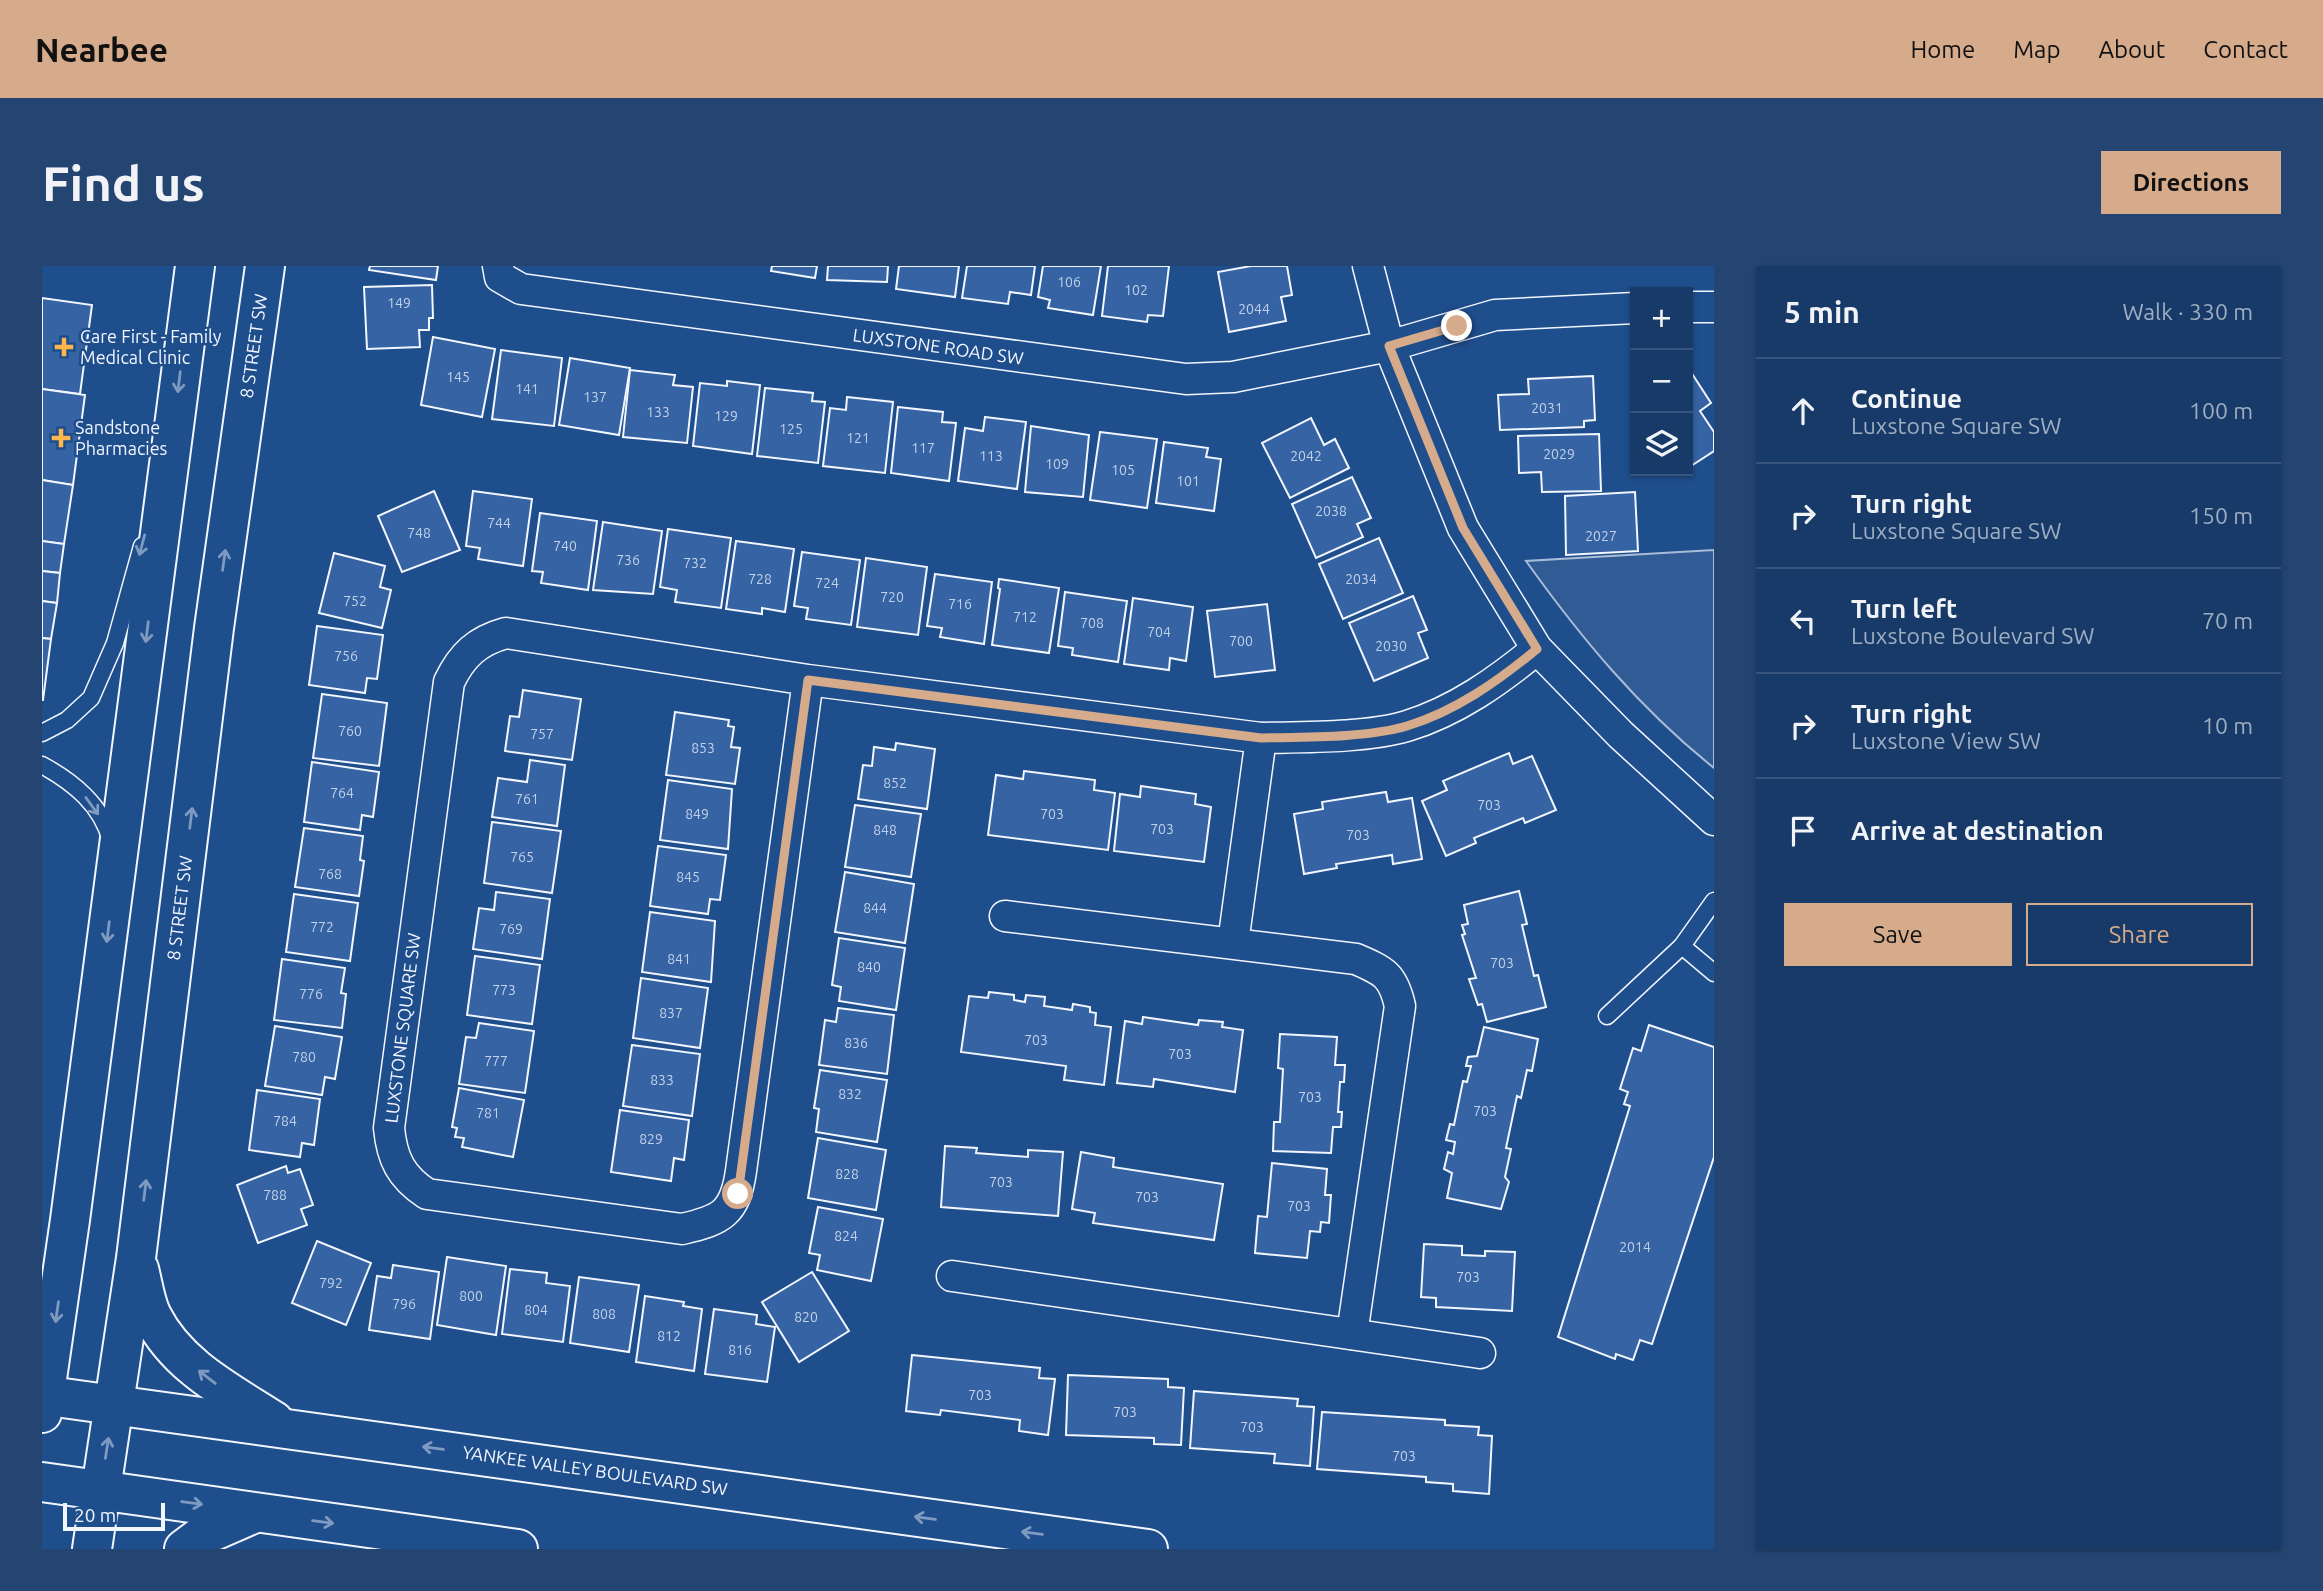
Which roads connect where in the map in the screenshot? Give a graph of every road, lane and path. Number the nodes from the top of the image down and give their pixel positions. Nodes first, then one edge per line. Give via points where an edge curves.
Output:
1 (195, 266) edge
2 (265, 266) edge
3 (498, 266) edge
4 (1368, 266) edge
5 (1693, 307) edge
6 (1714, 307) edge
7 (1630, 308) edge
8 (1389, 346) junction
9 (173, 432) junction
10 (1537, 649) junction
11 (808, 680) junction
12 (42, 733) edge
13 (1261, 738) junction
14 (42, 765) edge
15 (1714, 820) edge
16 (117, 865) junction
17 (1714, 901) edge
18 (1005, 916) dead end
19 (1233, 943) junction
20 (1682, 946) junction
21 (1714, 973) edge
22 (1607, 1016) dead end
23 (70, 1220) junction
24 (136, 1258) junction
25 (42, 1273) edge
26 (952, 1276) dead end
27 (1352, 1334) junction
28 (1480, 1353) dead end
29 (43, 1401) edge
30 (114, 1405) junction
31 (285, 1427) junction
32 (42, 1482) edge
33 (101, 1490) junction
34 (255, 1513) junction
35 (92, 1549) edge
36 (184, 1549) edge
37 (518, 1549) edge
38 (1148, 1549) edge

1 -> 9 main road
24 -> 2 main road, 8 STREET SW via 214,628
3 - 8 street, LUXSTONE ROAD SW via 500,277 521,289 1186,379 1233,377
4 - 8 street
5 - 6 street
7 - 8 street, LUXSTONE ROAD SW via 1495,315
8 - 10 street via 1463,528
9 -> 12 lane via 115,643 90,698 67,720
9 -> 16 main road
10 - 13 street, LUXSTONE SQUARE SW via 1486,690 1406,726 1330,736
10 - 15 street via 1621,736
11 - 11 street, LUXSTONE SQUARE SW via 738,1194 728,1212 709,1223 682,1228 427,1195 412,1184 399,1171 391,1152 389,1128 449,682 470,649 506,633
11 - 13 street, LUXSTONE SQUARE SW
13 - 19 street
14 -> 16 lane via 68,780 93,805 109,835
16 -> 23 main road
17 - 20 lane
18 - 19 street
19 - 27 street via 1356,959 1382,970 1395,985 1399,1006
20 - 21 lane
20 - 22 lane
23 - 25 main road
23 -> 29 main road
24 - 30 main road, 8 STREET SW
31 -> 24 main road via 176,1353 151,1315
26 - 27 street
27 - 28 street
29 - 30 main road, YANKEE VALLEY BOULEVARD SW
30 - 31 main road, YANKEE VALLEY BOULEVARD SW
33 -> 30 main road, 8 STREET SW
38 -> 31 main road, YANKEE VALLEY BOULEVARD SW
32 - 33 main road
33 -> 34 main road
33 - 35 main road, 8 STREET SW
34 - 36 main road
34 -> 37 main road

